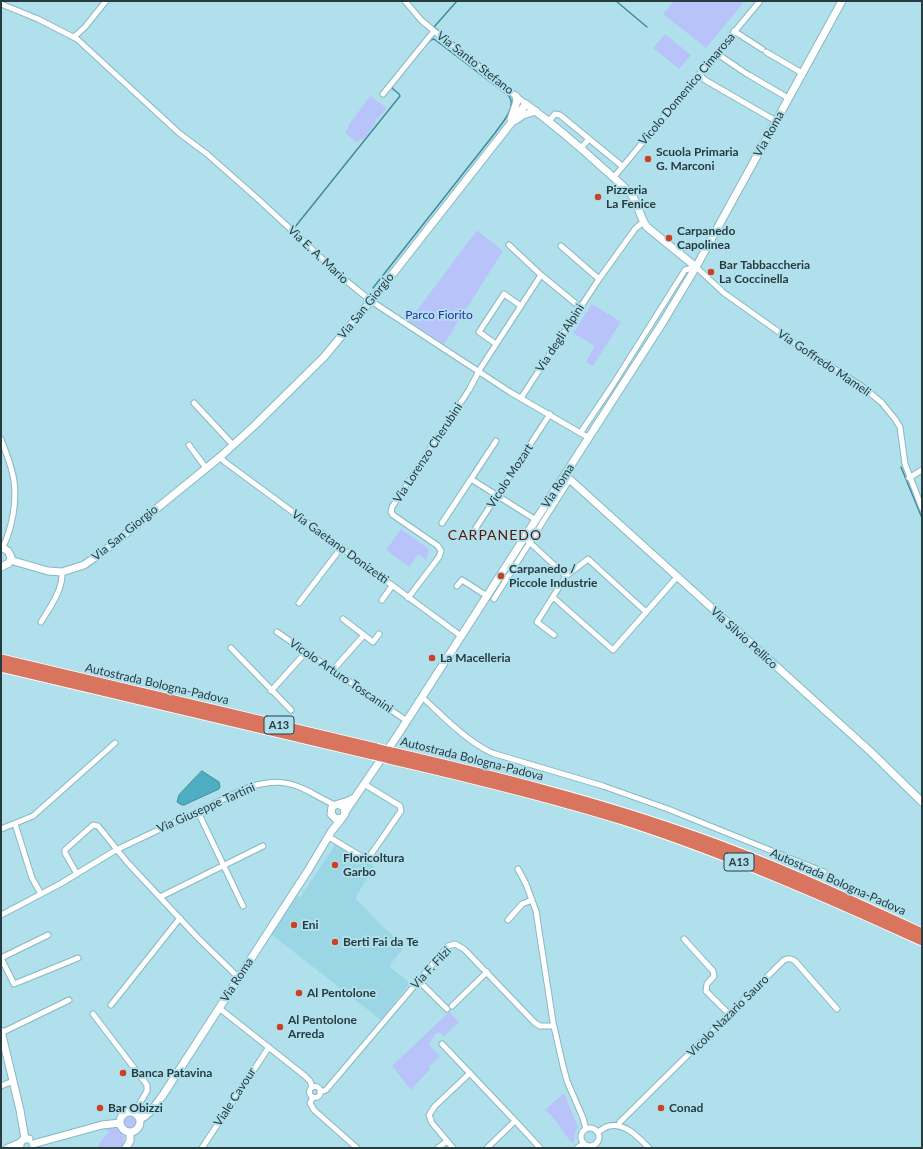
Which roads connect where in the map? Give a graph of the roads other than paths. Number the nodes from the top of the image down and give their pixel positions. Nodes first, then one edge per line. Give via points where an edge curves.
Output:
1 (106, 1) edge
2 (405, 1) edge
3 (760, 1) edge
4 (842, 1) edge
5 (1, 4) edge
6 (434, 31) junction
7 (734, 31) junction
8 (74, 37) junction
9 (716, 53) junction
10 (802, 73) junction
11 (699, 74) junction
12 (383, 94) dead end
13 (516, 96) junction
14 (788, 98) junction
15 (526, 104) junction
16 (536, 111) junction
17 (549, 121) junction
18 (776, 121) junction
19 (508, 126) junction
20 (589, 139) junction
21 (581, 148) junction
22 (622, 166) junction
23 (614, 177) junction
24 (643, 222) junction
25 (509, 245) dead end
26 (561, 246) dead end
27 (696, 267) junction
28 (542, 275) junction
29 (599, 279) junction
30 (371, 301) junction
31 (521, 306) junction
32 (580, 307) junction
33 (496, 344) junction
34 (479, 372) junction
35 (521, 398) junction
36 (194, 403) dead end
37 (550, 414) junction
38 (581, 432) junction
39 (589, 438) junction
40 (1, 439) edge
41 (496, 441) dead end
42 (189, 445) dead end
43 (232, 446) junction
44 (220, 457) junction
45 (206, 468) junction
46 (922, 470) edge
47 (568, 477) junction
48 (909, 478) junction
49 (471, 479) junction
50 (498, 496) junction
51 (922, 508) edge
52 (536, 520) junction
53 (442, 523) dead end
54 (470, 537) dead end
55 (528, 540) junction
56 (2, 547) edge
57 (341, 548) junction
58 (10, 560) junction
59 (1, 567) edge
60 (62, 572) junction
61 (566, 576) junction
62 (677, 577) junction
63 (392, 586) junction
64 (457, 586) dead end
65 (487, 596) junction
66 (408, 598) junction
67 (553, 598) junction
68 (494, 599) dead end
69 (382, 600) dead end
70 (299, 603) dead end
71 (646, 612) junction
72 (343, 619) dead end
73 (41, 622) dead end
74 (276, 632) dead end
75 (379, 634) dead end
76 (364, 635) junction
77 (554, 635) dead end
78 (461, 636) junction
79 (230, 648) dead end
80 (306, 652) junction
81 (1, 659) edge
82 (1, 667) edge
83 (333, 670) junction
84 (271, 691) junction
85 (422, 697) junction
86 (291, 710) dead end
87 (406, 720) junction
88 (115, 743) dead end
89 (375, 752) junction
90 (390, 756) junction
91 (364, 784) junction
92 (355, 797) junction
93 (320, 798) junction
94 (922, 802) edge
95 (338, 805) junction
96 (198, 812) junction
97 (331, 814) junction
98 (343, 815) junction
99 (15, 824) junction
100 (1, 829) edge
101 (330, 835) junction
102 (263, 846) dead end
103 (116, 850) junction
104 (223, 866) junction
105 (518, 869) dead end
106 (824, 872) dead end
107 (77, 874) junction
108 (170, 892) junction
109 (41, 894) junction
110 (160, 897) junction
111 (532, 900) junction
112 (167, 904) junction
113 (243, 906) dead end
114 (1, 915) edge
115 (180, 918) junction
116 (508, 920) dead end
117 (922, 933) edge
118 (48, 936) dead end
119 (684, 939) dead end
120 (922, 941) edge
121 (1, 957) edge
122 (78, 958) dead end
123 (487, 972) junction
124 (239, 978) junction
125 (418, 980) junction
126 (69, 1000) dead end
127 (111, 1005) dead end
128 (219, 1008) junction
129 (837, 1009) dead end
130 (92, 1014) dead end
131 (729, 1014) junction
132 (554, 1026) junction
133 (1, 1032) edge
134 (442, 1044) dead end
135 (3, 1046) edge
136 (268, 1047) junction
137 (470, 1073) junction
138 (13, 1081) junction
139 (1, 1086) edge
140 (312, 1087) junction
141 (320, 1092) junction
142 (313, 1097) junction
143 (134, 1113) junction
144 (140, 1119) junction
145 (515, 1121) junction
146 (120, 1123) junction
147 (618, 1126) junction
148 (586, 1129) junction
149 (598, 1132) junction
150 (130, 1133) junction
151 (447, 1141) junction
152 (22, 1143) edge
153 (584, 1144) junction
154 (32, 1146) edge
155 (594, 1146) edge
156 (8, 1148) edge
157 (126, 1148) edge
158 (202, 1148) edge
159 (357, 1148) edge
160 (438, 1148) edge
161 (453, 1148) edge
162 (487, 1148) edge
163 (540, 1148) edge
164 (577, 1148) edge
165 (649, 1148) edge

1 - 8 street
2 - 6 street, Via Santo Stefano
3 - 7 street, Vicolo Domenico Cimarosa
4 - 10 street, Via Roma
5 - 8 street
6 - 12 street
6 - 13 street, Via Santo Stefano
7 - 9 street, Vicolo Domenico Cimarosa
7 - 10 street
8 - 30 street, Via E. A. Mario
9 - 11 street, Vicolo Domenico Cimarosa
9 - 14 street
10 - 14 street, Via Roma
11 - 18 street
11 - 22 street, Vicolo Domenico Cimarosa
13 - 15 street, Via Santo Stefano
13 - 19 street, Via San Giorgio via 515,109
14 - 18 street, Via Roma
15 - 16 street, Via Santo Stefano
15 - 19 street, Via San Giorgio
16 - 17 street, Via Santo Stefano
16 - 19 street, Via San Giorgio via 523,115
17 - 20 street via 555,114 560,115
17 - 21 street, Via Santo Stefano
18 - 27 street, Via Roma
19 - 30 street, Via San Giorgio
20 - 21 street
20 - 22 street
21 - 23 street, Via Santo Stefano
22 - 23 street, Vicolo Domenico Cimarosa
23 - 24 street, Via Santo Stefano via 632,194
24 - 27 street, Via Santo Stefano
24 - 29 street, Via degli Alpini via 635,229
25 - 28 street
26 - 29 street
27 - 38 street, Via Roma via 685,270
27 - 39 street, Via Roma
27 - 48 street, Via Goffredo Mameli via 724,293 800,347 863,387 882,403 900,427
28 - 31 street
28 - 32 street
29 - 32 street, Via degli Alpini
30 - 34 street, Via E. A. Mario
30 - 43 street, Via San Giorgio via 324,357
31 - 33 street
31 - 33 street via 504,294 479,332
32 - 35 street, Via degli Alpini
33 - 34 street
34 - 35 street, Via E. A. Mario
34 - 66 street, Via Lorenzo Cherubini via 392,508 393,516 438,546 441,551
35 - 37 street, Via E. A. Mario
36 - 43 street
37 - 38 street, Via E. A. Mario
37 - 50 street, Vicolo Mozart
38 - 39 street, Via E. A. Mario
39 - 47 street, Via Roma
40 - 56 street via 10,462 14,487 13,513
41 - 49 street
42 - 45 street
43 - 44 street, Via San Giorgio
44 - 45 street, Via San Giorgio
44 - 57 street, Via Gaetano Donizetti
45 - 60 street, Via San Giorgio via 96,557 84,565
46 - 48 street
47 - 52 street, Via Roma
47 - 55 street, Via Roma
47 - 62 street, Via Silvio Pellico
48 - 51 street, Via Goffredo Mameli
49 - 50 street
49 - 53 street
50 - 52 street
50 - 54 street, Vicolo Mozart
52 - 55 street, Via Roma
55 - 61 street
55 - 65 street, Via Roma
55 - 68 street, Via Roma
56 - 58 street via 10,553
57 - 63 street, Via Gaetano Donizetti
57 - 70 street
58 - 59 street
58 - 60 street, Via San Giorgio via 48,571
60 - 73 street via 56,597
61 - 67 street
61 - 71 street via 588,559
62 - 71 street
62 - 94 street, Via Silvio Pellico via 871,752
63 - 66 street, Via Gaetano Donizetti
63 - 69 street
64 - 65 street via 462,580
65 - 78 street, Via Roma
66 - 78 street, Via Gaetano Donizetti
67 - 71 street via 613,650
67 - 77 street via 536,622
72 - 76 street
74 - 80 street, Vicolo Arturo Toscanini
75 - 76 street via 373,642
76 - 83 street
78 - 85 street, Via Roma
79 - 84 street
80 - 83 street, Vicolo Arturo Toscanini
80 - 84 street
81 - 89 highway, Autostrada Bologna-Padova / A13
82 - 89 highway, Autostrada Bologna-Padova
83 - 87 street, Vicolo Arturo Toscanini
84 - 86 street
85 - 87 street, Via Roma
85 - 106 street via 480,748 668,809
87 - 91 street, Via Roma
88 - 99 street via 33,816
89 - 90 highway, Autostrada Bologna-Padova, bridge
90 - 117 highway, Autostrada Bologna-Padova / A13 via 551,791 691,834 780,869
90 - 120 highway, Autostrada Bologna-Padova / A13 via 549,798 696,845 780,878
91 - 92 street, Via Roma
91 - 101 street via 400,806 401,811 367,860
92 - 95 street, Via Roma
92 - 98 street, Via Roma
93 - 95 street, Via Giuseppe Tartini
93 - 96 street, Via Giuseppe Tartini via 298,786 275,781 249,787
93 - 97 street, Via Giuseppe Tartini
95 - 97 street via 332,808
95 - 98 street via 344,807
96 - 103 street, Via Giuseppe Tartini
96 - 104 street
97 - 98 street via 336,819
97 - 101 street, Via Roma via 333,820
98 - 101 street, Via Roma
99 - 100 street
99 - 109 street via 32,878
101 - 124 street, Via Roma
102 - 104 street
103 - 107 street, Via Giuseppe Tartini
103 - 107 street via 98,826 93,826 65,850
103 - 110 street
104 - 108 street
104 - 113 street
105 - 111 street
107 - 109 street, Via Giuseppe Tartini
108 - 110 street
108 - 112 street
109 - 114 street, Via Giuseppe Tartini
110 - 112 street
111 - 116 street via 522,904
111 - 132 street via 539,928
112 - 115 street
115 - 124 street
115 - 127 street
118 - 121 street
119 - 131 street via 713,971 714,976 707,984 706,991
121 - 122 street via 14,984
123 - 125 street via 449,1008
123 - 125 street, Via F. Filzi via 464,949 455,944 448,946
123 - 132 street, Via F. Filzi via 535,1023 540,1026
124 - 128 street, Via Roma
125 - 141 street, Via F. Filzi via 332,1084
126 - 133 street
128 - 136 street
128 - 144 street, Via Roma via 155,1106
129 - 131 street, Vicolo Nazario Sauro via 795,961 788,958
130 - 143 street via 147,1085 147,1091
131 - 147 street, Vicolo Nazario Sauro
132 - 148 street via 567,1081
133 - 135 street
134 - 137 street
135 - 138 street
136 - 140 street via 305,1076
136 - 158 street, Viale Cavour
137 - 145 street
137 - 151 street via 429,1115 432,1123
138 - 139 street
138 - 152 street
140 - 141 street via 318,1088
140 - 142 street via 310,1091
141 - 142 street via 318,1096
142 - 159 street via 310,1103 314,1110
143 - 144 street
143 - 146 street via 124,1114
144 - 150 street via 139,1128
145 - 162 street
145 - 163 street
146 - 150 street via 123,1130
146 - 154 street
147 - 149 street via 609,1126
147 - 165 street via 628,1129
148 - 149 street
148 - 153 street via 581,1136
149 - 155 street via 599,1138
150 - 157 street
151 - 160 street
151 - 161 street
152 - 154 street via 30,1140
152 - 156 street
153 - 155 street
153 - 164 street

